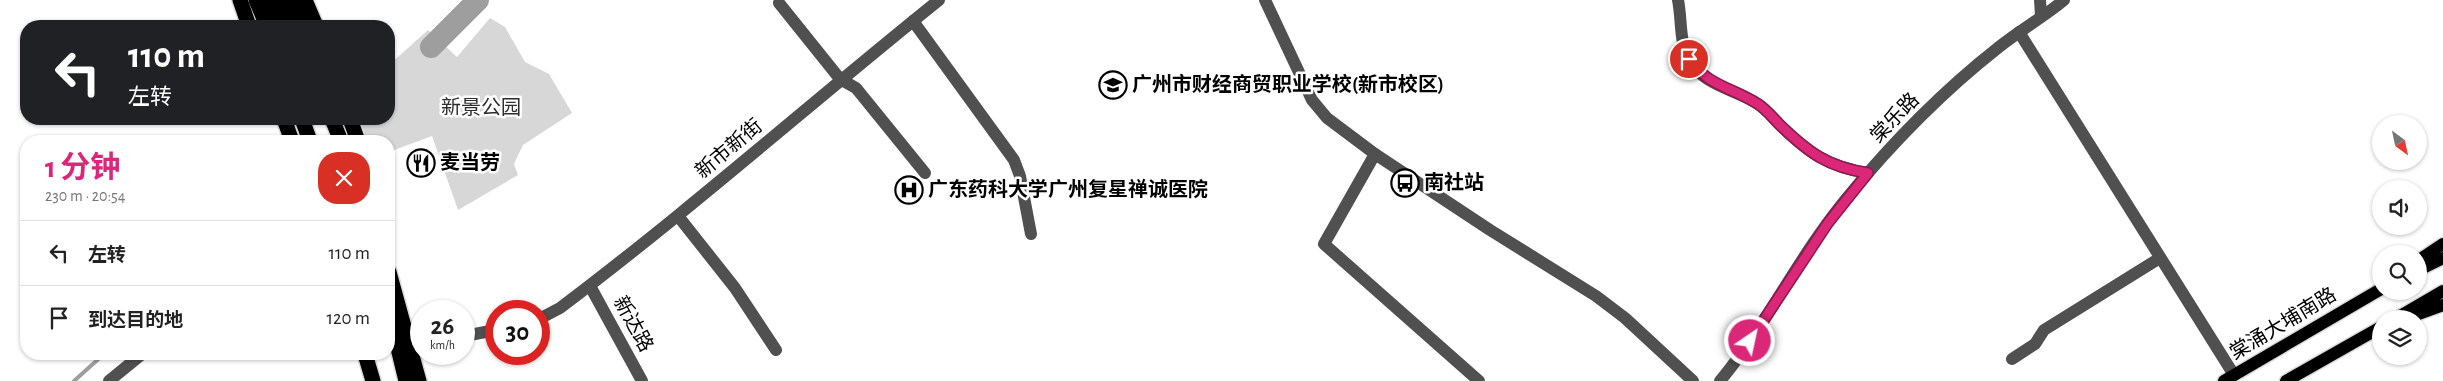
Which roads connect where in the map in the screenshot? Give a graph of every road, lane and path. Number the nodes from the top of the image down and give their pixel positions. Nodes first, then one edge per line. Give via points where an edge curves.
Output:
1 (240, 0) edge
2 (256, 0) edge
3 (269, 0) edge
4 (283, 0) edge
5 (294, 0) edge
6 (305, 0) edge
7 (939, 0) edge
8 (1265, 0) edge
9 (1678, 0) edge
10 (2040, 0) edge
11 (2064, 0) edge
12 (779, 3) dead end
13 (2042, 16) junction
14 (247, 20) edge
15 (264, 20) edge
16 (280, 20) edge
17 (291, 20) edge
18 (300, 20) edge
19 (313, 20) edge
20 (912, 21) junction
21 (2019, 32) junction
22 (840, 79) junction
23 (1375, 154) junction
24 (925, 173) dead end
25 (1868, 173) junction
26 (678, 216) junction
27 (1031, 234) dead end
28 (2443, 244) edge
29 (2427, 255) edge
30 (2160, 258) junction
31 (2443, 258) edge
32 (2427, 266) edge
33 (590, 286) junction
34 (395, 288) edge
35 (2443, 291) edge
36 (2372, 293) edge
37 (2443, 305) edge
38 (2410, 310) edge
39 (2427, 311) edge
40 (550, 313) edge
41 (410, 330) edge
42 (2372, 332) edge
43 (395, 336) edge
44 (776, 350) dead end
45 (2012, 358) dead end
46 (135, 360) edge
47 (367, 360) edge
48 (376, 360) edge
49 (418, 365) edge
50 (2229, 378) edge
51 (109, 381) edge
52 (373, 381) edge
53 (381, 381) edge
54 (406, 381) edge
55 (419, 381) edge
56 (642, 381) edge
57 (1478, 381) edge
58 (1693, 381) edge
59 (1720, 381) edge
60 (2286, 381) edge

1 - 14 highway
2 - 15 highway
3 - 16 highway
4 - 17 highway
5 - 18 main road
6 - 19 highway
7 - 20 street, 新市新街
8 - 23 street via 1312,100 1327,118
9 - 25 street via 1683,44 1699,73 1766,109 1816,157 1847,170
10 - 13 street
11 - 13 street, 棠乐路
12 - 22 street
13 - 21 street, 棠乐路
20 - 22 street, 新市新街
20 - 27 street via 1014,160
21 - 25 street, 棠乐路 via 1950,90
21 - 30 street
22 - 24 street via 856,88
22 - 26 street, 新市新街
23 - 57 street via 1324,244
23 - 58 street via 1596,296 1625,318
25 - 59 street, 棠乐路 via 1828,223
26 - 33 street, 新市新街
26 - 44 street via 735,288
28 - 29 main road
30 - 45 street via 2044,330 2035,344
30 - 50 street
31 - 32 main road
33 - 40 street, 新市新街
33 - 56 street, 新达路
34 - 41 highway
35 - 38 main road
36 - 50 main road, 棠涌大埔南路
37 - 39 main road
42 - 60 main road
43 - 54 highway
46 - 51 street
47 - 52 highway
48 - 53 highway
49 - 55 highway

